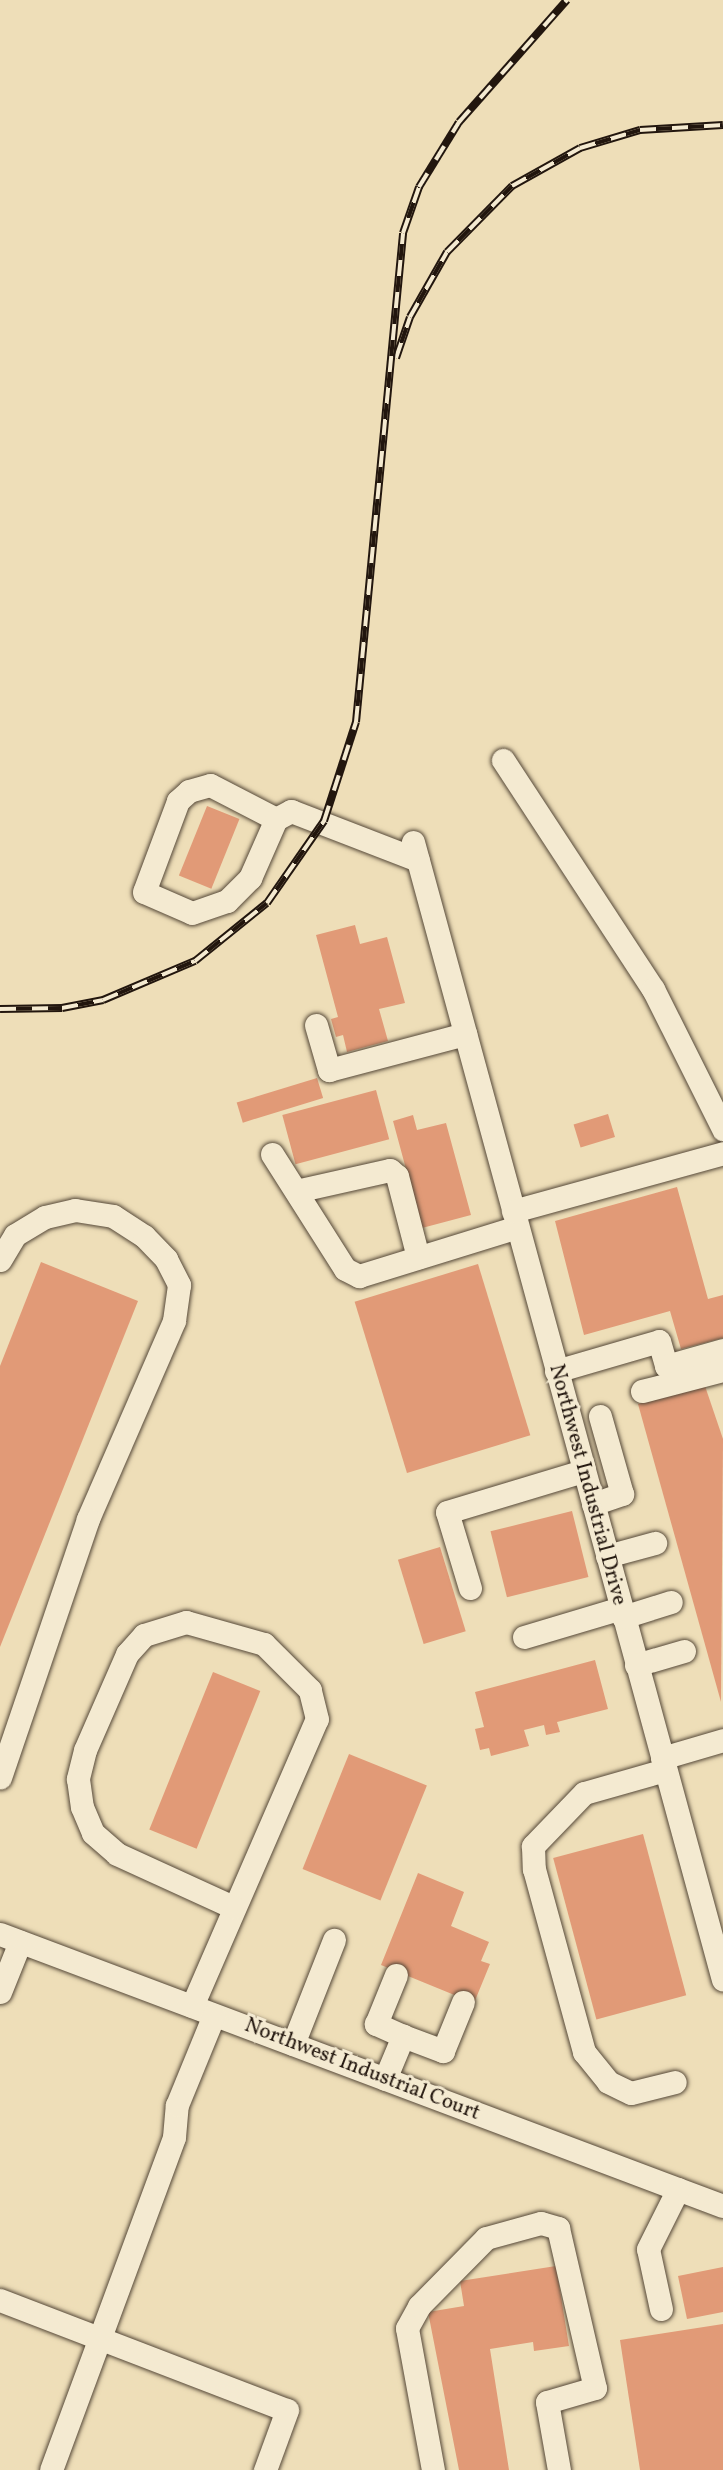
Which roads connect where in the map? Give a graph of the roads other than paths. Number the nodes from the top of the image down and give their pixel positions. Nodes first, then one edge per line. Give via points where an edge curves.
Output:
1 (503, 760) dead end
2 (276, 819) junction
3 (316, 1026) dead end
4 (465, 1034) junction
5 (723, 1129) edge
6 (723, 1153) edge
7 (272, 1154) dead end
8 (296, 1191) junction
9 (515, 1219) junction
10 (418, 1257) junction
11 (0, 1260) edge
12 (723, 1350) edge
13 (723, 1370) edge
14 (556, 1371) junction
15 (642, 1391) dead end
16 (600, 1416) dead end
17 (583, 1471) junction
18 (593, 1504) junction
19 (655, 1543) dead end
20 (607, 1556) junction
21 (470, 1588) dead end
22 (671, 1602) dead end
23 (622, 1613) junction
24 (524, 1637) dead end
25 (684, 1651) dead end
26 (636, 1665) junction
27 (723, 1740) edge
28 (663, 1764) junction
29 (0, 1777) edge
30 (713, 1905) edge
31 (233, 1907) junction
32 (10, 1938) edge
33 (334, 1940) dead end
34 (396, 1975) dead end
35 (723, 1980) edge
36 (0, 1992) edge
37 (463, 2002) dead end
38 (192, 2007) junction
39 (214, 2015) junction
40 (403, 2036) junction
41 (293, 2044) junction
42 (385, 2079) junction
43 (675, 2082) dead end
44 (678, 2189) junction
45 (723, 2206) edge
46 (0, 2300) edge
47 (661, 2309) dead end
48 (101, 2336) junction
49 (51, 2470) edge
50 (265, 2470) edge
51 (433, 2470) edge
52 (559, 2470) edge

1 - 5 street via 653,989
2 - 2 street via 250,878 226,901 192,913 144,892 178,801 189,791 209,785
2 - 4 street, Northwest Industrial Drive via 291,811 415,851
3 - 4 street via 329,1070
4 - 9 street, Northwest Industrial Drive
6 - 9 street
7 - 8 street
8 - 10 street via 345,1269 359,1276
8 - 10 street via 390,1170 397,1176
9 - 10 street
9 - 14 street, Northwest Industrial Drive
11 - 29 street via 15,1235 45,1217 75,1210 113,1216 144,1236 166,1259 179,1285 174,1321 88,1519
12 - 14 street via 666,1366 659,1341
13 - 15 street
14 - 17 street, Northwest Industrial Drive
16 - 18 street via 622,1494
17 - 18 street, Northwest Industrial Drive
17 - 21 street via 447,1512
18 - 20 street, Northwest Industrial Drive
19 - 20 street
20 - 23 street, Northwest Industrial Drive
22 - 23 street
23 - 24 street
23 - 26 street, Northwest Industrial Drive
25 - 26 street
26 - 28 street, Northwest Industrial Drive
27 - 28 street
28 - 30 street, Northwest Industrial Drive
28 - 43 street via 584,1793 533,1846 534,1869 583,2052 608,2082 631,2092
30 - 35 street, Northwest Industrial Drive
31 - 31 street via 317,1719 310,1690 264,1644 186,1622 145,1634 127,1654 85,1750 78,1779 82,1807 93,1833 117,1854
31 - 38 street
32 - 36 street
32 - 38 street, Northwest Industrial Court
33 - 41 street
34 - 40 street via 376,2024
37 - 40 street via 443,2052
38 - 39 street, Northwest Industrial Court
39 - 41 street, Northwest Industrial Court
39 - 48 street via 177,2105 174,2137
40 - 42 street
41 - 42 street, Northwest Industrial Court
42 - 44 street, Northwest Industrial Court
44 - 45 street, Northwest Industrial Court
44 - 47 street via 648,2249
46 - 48 street
48 - 49 street
48 - 50 street via 287,2410
51 - 52 street via 407,2328 419,2306 486,2238 541,2223 558,2228 595,2388 547,2402

